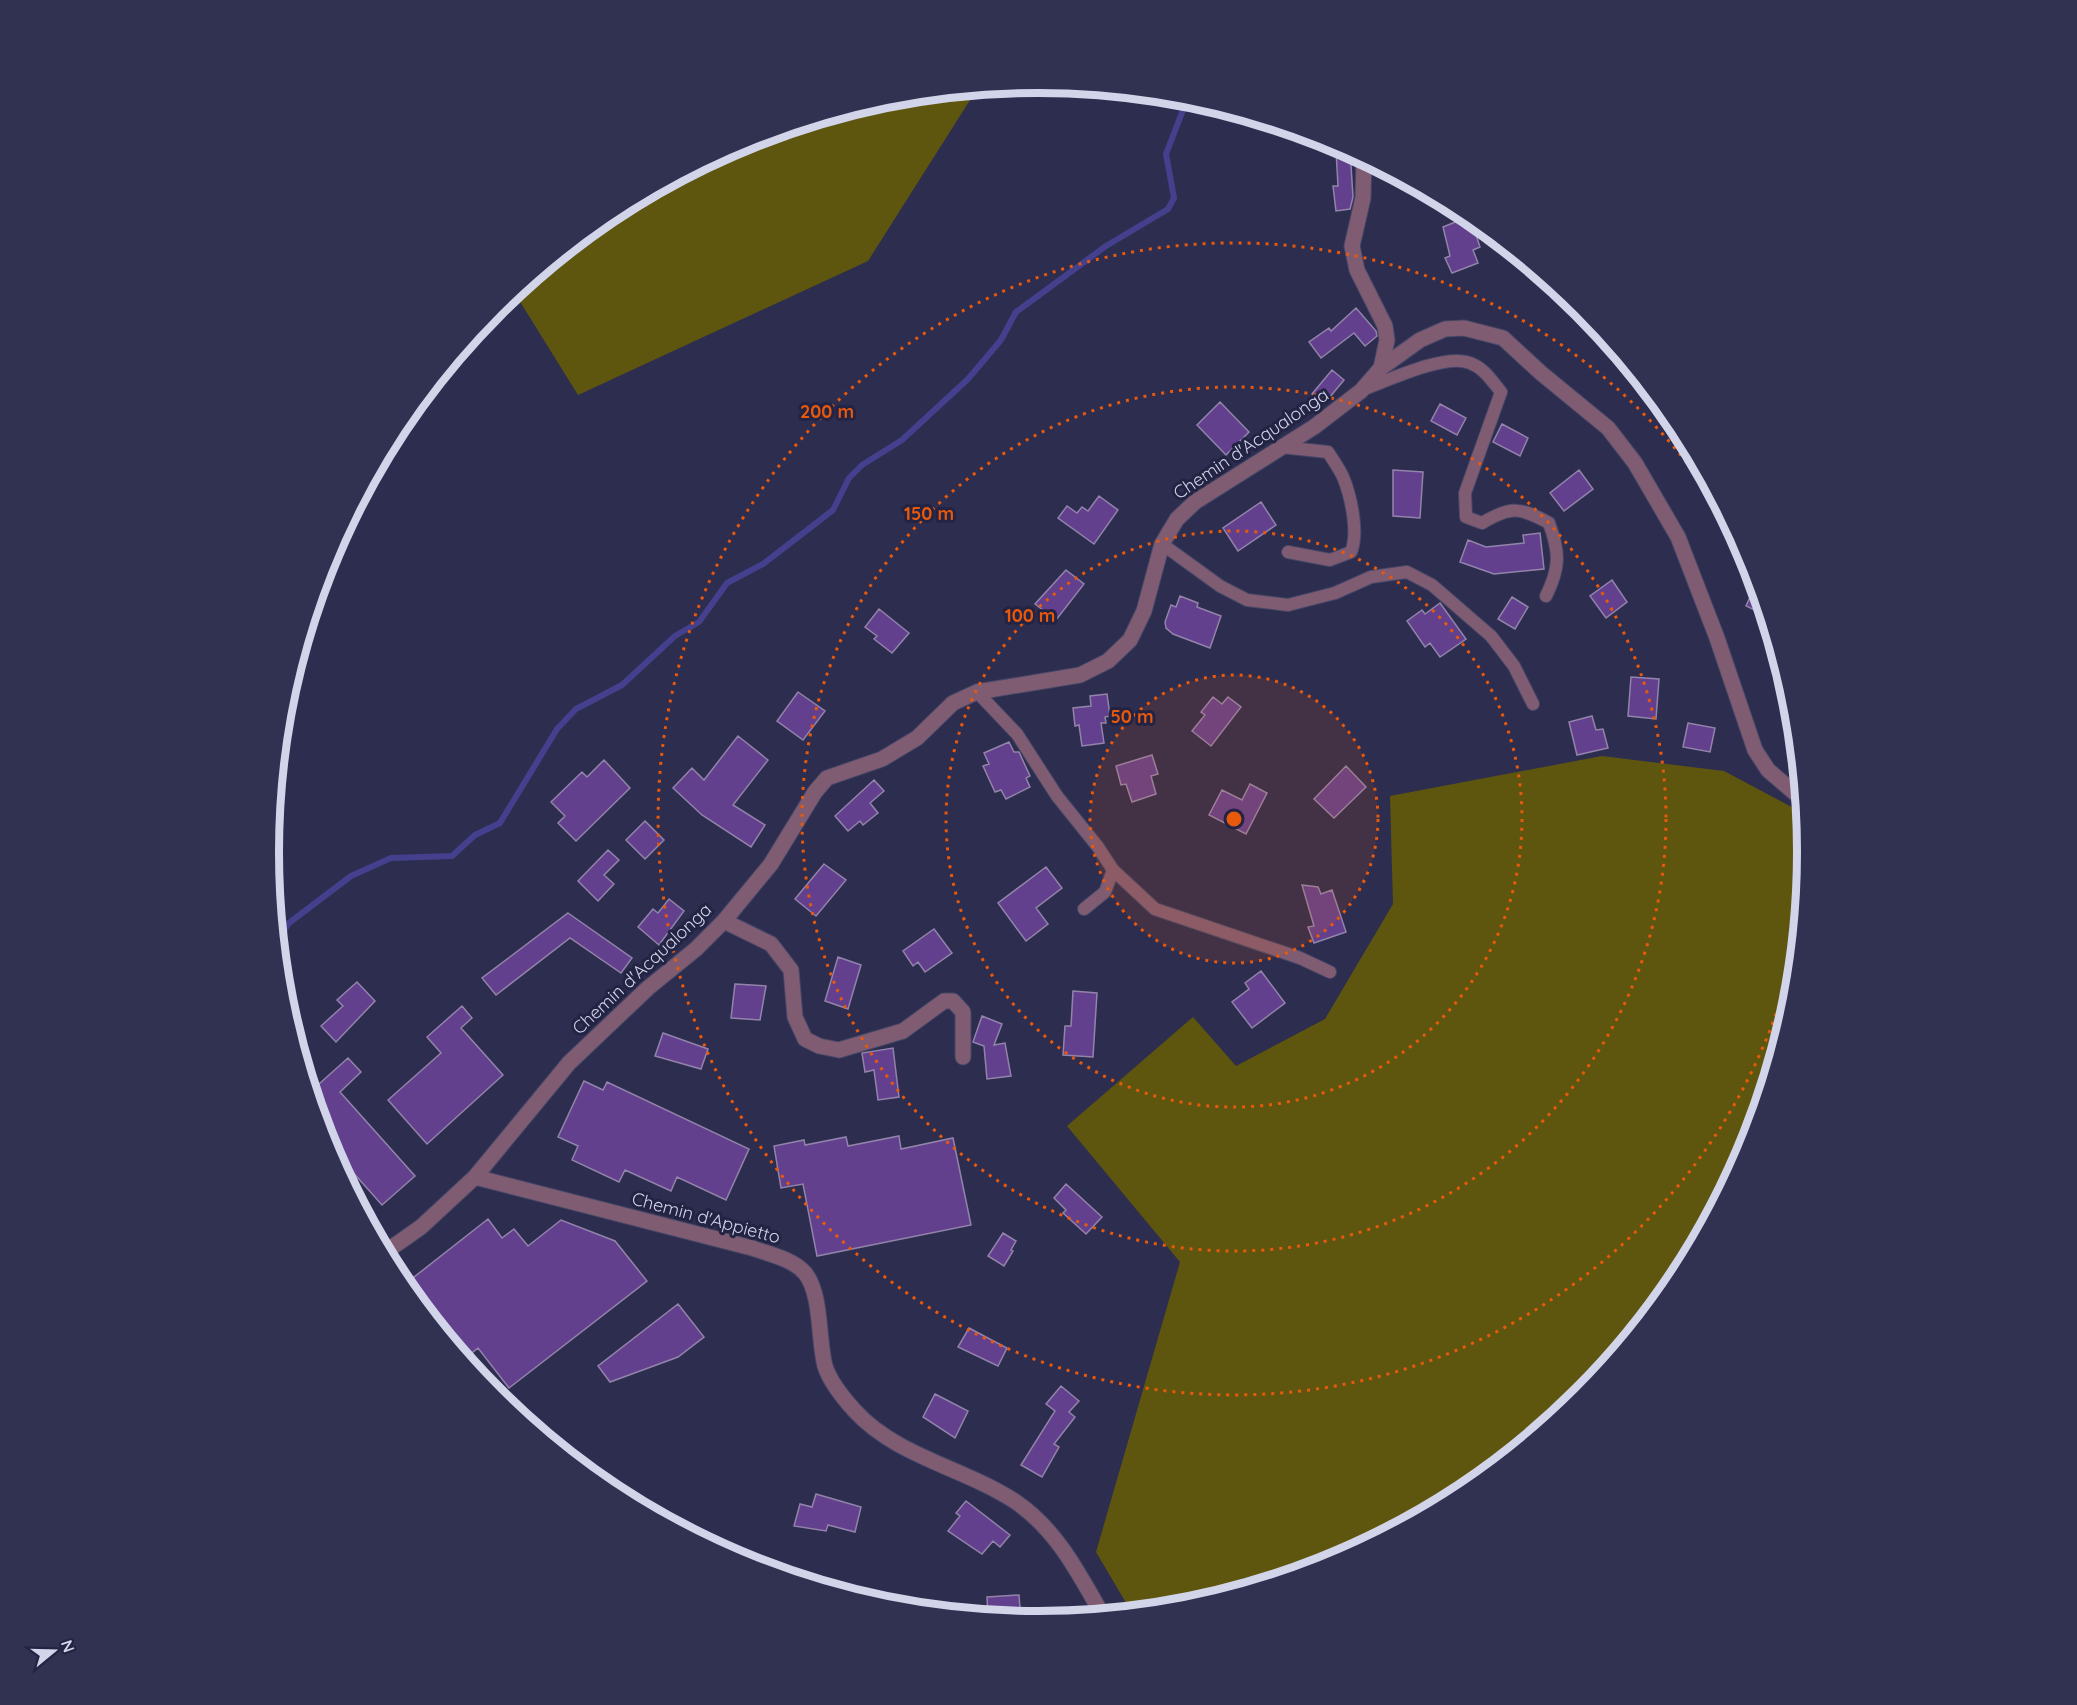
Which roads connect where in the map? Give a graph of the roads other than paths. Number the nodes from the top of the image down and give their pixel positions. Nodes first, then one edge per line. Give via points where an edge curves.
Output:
1 (1364, 166) edge
2 (1382, 368) junction
3 (1361, 391) junction
4 (1281, 447) junction
5 (1162, 544) junction
6 (1288, 552) dead end
7 (1546, 596) dead end
8 (977, 692) junction
9 (1533, 704) dead end
10 (1795, 793) edge
11 (1113, 870) junction
12 (1084, 909) dead end
13 (724, 921) junction
14 (1330, 972) dead end
15 (963, 1057) dead end
16 (475, 1177) junction
17 (391, 1249) edge
18 (1099, 1609) edge

1 - 2 street via 1363,198 1352,246 1357,270 1385,326
2 - 3 street, Chemin d'Acqualonga
2 - 10 street, Chemin d'Acqualonga via 1420,340 1445,329 1464,328 1503,338 1608,428 1635,463 1678,537 1755,750 1768,770
3 - 4 street, Chemin d'Acqualonga
3 - 7 lane via 1430,364 1469,362 1487,374 1501,392 1465,493 1466,517 1482,523 1504,511 1526,510 1550,523 1558,547 1556,576
4 - 5 street, Chemin d'Acqualonga via 1195,502 1177,519
4 - 6 lane via 1328,452 1343,477 1355,544 1352,552 1330,560
5 - 8 street, Chemin d'Acqualonga via 1130,640 1108,661 1080,675
5 - 9 lane via 1220,586 1247,600 1288,605 1335,593 1371,577 1407,572 1432,585 1491,636 1514,666
8 - 11 lane via 1017,734 1057,796
8 - 13 street, Chemin d'Acqualonga via 953,703 917,738 882,759 827,778 771,864
11 - 12 lane via 1105,892
11 - 14 lane via 1155,909 1300,958
13 - 15 street via 771,944 791,969 795,1017 805,1039 839,1050 903,1031 944,1001 953,1001 963,1012
13 - 16 street, Chemin d'Acqualonga via 570,1062
16 - 17 street, Chemin d'Acqualonga
16 - 18 street, Chemin d'Appietto via 752,1248 786,1260 805,1273 813,1289 826,1367 845,1399 880,1435 1016,1502 1046,1526

